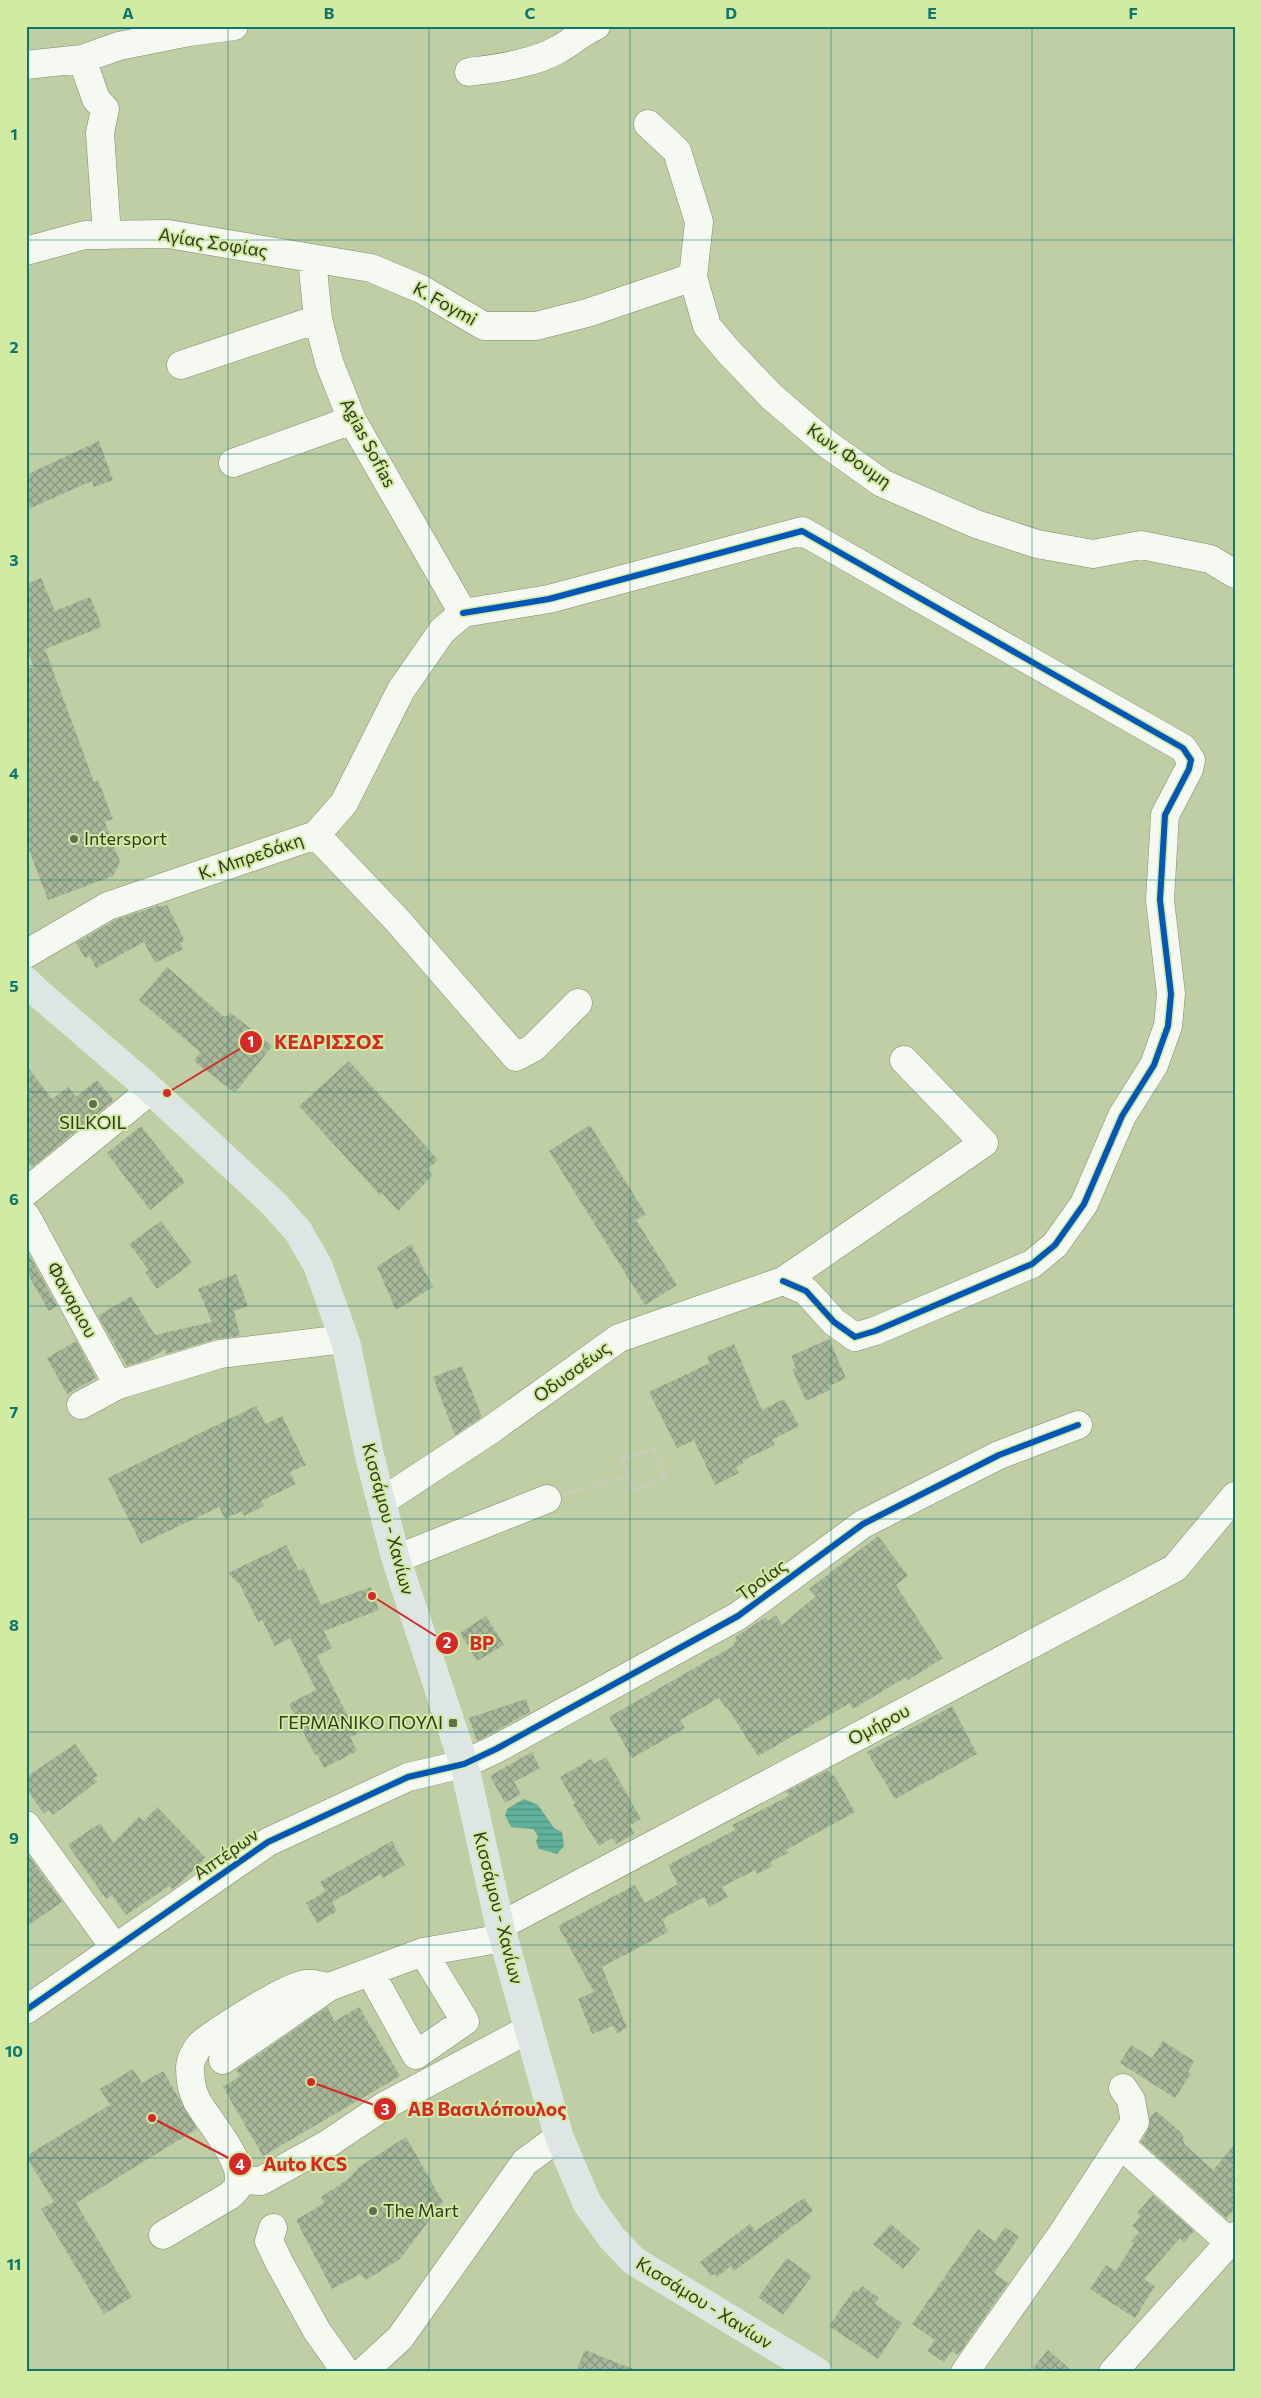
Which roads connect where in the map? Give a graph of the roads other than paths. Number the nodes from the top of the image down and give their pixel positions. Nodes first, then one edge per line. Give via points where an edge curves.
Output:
1 (234, 26) edge
2 (596, 26) edge
3 (82, 59) junction
4 (26, 65) edge
5 (469, 72) dead end
6 (648, 124) dead end
7 (107, 234) junction
8 (26, 251) edge
9 (312, 259) junction
10 (693, 277) junction
11 (318, 318) junction
12 (181, 365) dead end
13 (352, 420) junction
14 (233, 463) dead end
15 (1235, 574) edge
16 (463, 613) junction
17 (316, 835) junction
18 (26, 954) edge
19 (26, 981) edge
20 (578, 1003) dead end
21 (904, 1060) dead end
22 (151, 1090) junction
23 (26, 1192) edge
24 (26, 1216) edge
25 (783, 1281) junction
26 (344, 1339) junction
27 (118, 1385) junction
28 (80, 1406) dead end
29 (1078, 1425) dead end
30 (1235, 1496) edge
31 (548, 1499) road end
32 (380, 1502) junction
33 (396, 1559) junction
34 (464, 1764) junction
35 (26, 1825) edge
36 (502, 1932) junction
37 (116, 1948) junction
38 (423, 1952) junction
39 (370, 1972) junction
40 (329, 1987) junction
41 (26, 2010) edge
42 (529, 2029) junction
43 (223, 2060) dead end
44 (1123, 2088) dead end
45 (559, 2137) junction
46 (1120, 2144) junction
47 (239, 2180) junction
48 (272, 2228) dead end
49 (163, 2235) dead end
50 (1232, 2239) edge
51 (346, 2372) edge
52 (363, 2372) edge
53 (817, 2372) edge
54 (965, 2372) edge
55 (1113, 2372) edge

1 - 3 street via 119,46
2 - 5 street via 542,56 495,69
3 - 4 street
3 - 7 street via 96,99 105,109 100,133
6 - 10 street, Κων. Φουμη via 677,151 699,222
7 - 8 street, Αγίας Σοφίας via 85,235
7 - 9 street, Αγίας Σοφίας via 168,234
9 - 10 street, K. Foymi via 371,268 421,289 484,326 536,326 587,313
9 - 11 street, Agias Sofias
10 - 15 street, Κων. Φουμη via 707,326 728,351 772,397 827,444 882,483 976,524 1037,544 1094,554 1141,545 1210,559
11 - 12 street
11 - 13 street, Agias Sofias via 328,362
13 - 14 street
13 - 16 street, Agias Sofias
16 - 17 street, Κ. Μπρεδάκη via 442,631 400,690 344,803
16 - 25 street via 549,599 802,531 1175,743 1183,748 1190,760 1189,770 1165,815 1160,900 1170,994 1168,1026 1154,1065 1122,1116 1084,1204 1070,1226 1054,1246 1032,1264 855,1337 834,1322 806,1291
17 - 18 street, Κ. Μπρεδάκη via 108,906
17 - 20 street via 397,920 516,1057 533,1048
19 - 22 main road, Κισσάμου - Χανίων
21 - 25 street, Οδυσσέως via 984,1143
22 - 23 street
22 - 26 main road, Κισσάμου - Χανίων via 273,1203 298,1231 318,1266
24 - 27 street, Φαναριου
25 - 32 street, Οδυσσέως via 619,1338 490,1432
26 - 27 street via 220,1354
26 - 32 main road, Κισσάμου - Χανίων
27 - 28 street
29 - 34 street, Τροίας via 999,1455 864,1524 738,1616
30 - 36 street, Ομήρου via 1175,1568
31 - 33 street
32 - 33 main road, Κισσάμου - Χανίων
33 - 34 main road, Κισσάμου - Χανίων
34 - 36 main road, Κισσάμου - Χανίων
34 - 37 street, Απτέρων via 408,1777 268,1842
35 - 37 street
36 - 38 street, Ομήρου
36 - 42 main road, Κισσάμου - Χανίων
37 - 41 street, Απτέρων
38 - 39 street, Ομήρου
38 - 39 street via 465,2021 416,2055
39 - 40 street, Ομήρου
40 - 43 street
40 - 47 street via 306,1984 284,1993 238,2019 200,2045 193,2054 191,2082 196,2100 235,2159
42 - 45 main road, Κισσάμου - Χανίων
42 - 47 street via 384,2106 326,2145 261,2181
44 - 46 street via 1131,2100 1135,2122
45 - 52 street via 526,2162 400,2338
45 - 53 main road, Κισσάμου - Χανίων via 587,2203 612,2238 634,2261
46 - 50 street
46 - 54 street via 1062,2234
47 - 49 street via 237,2188 229,2196
48 - 51 street via 269,2241 280,2264 317,2332
50 - 55 street

